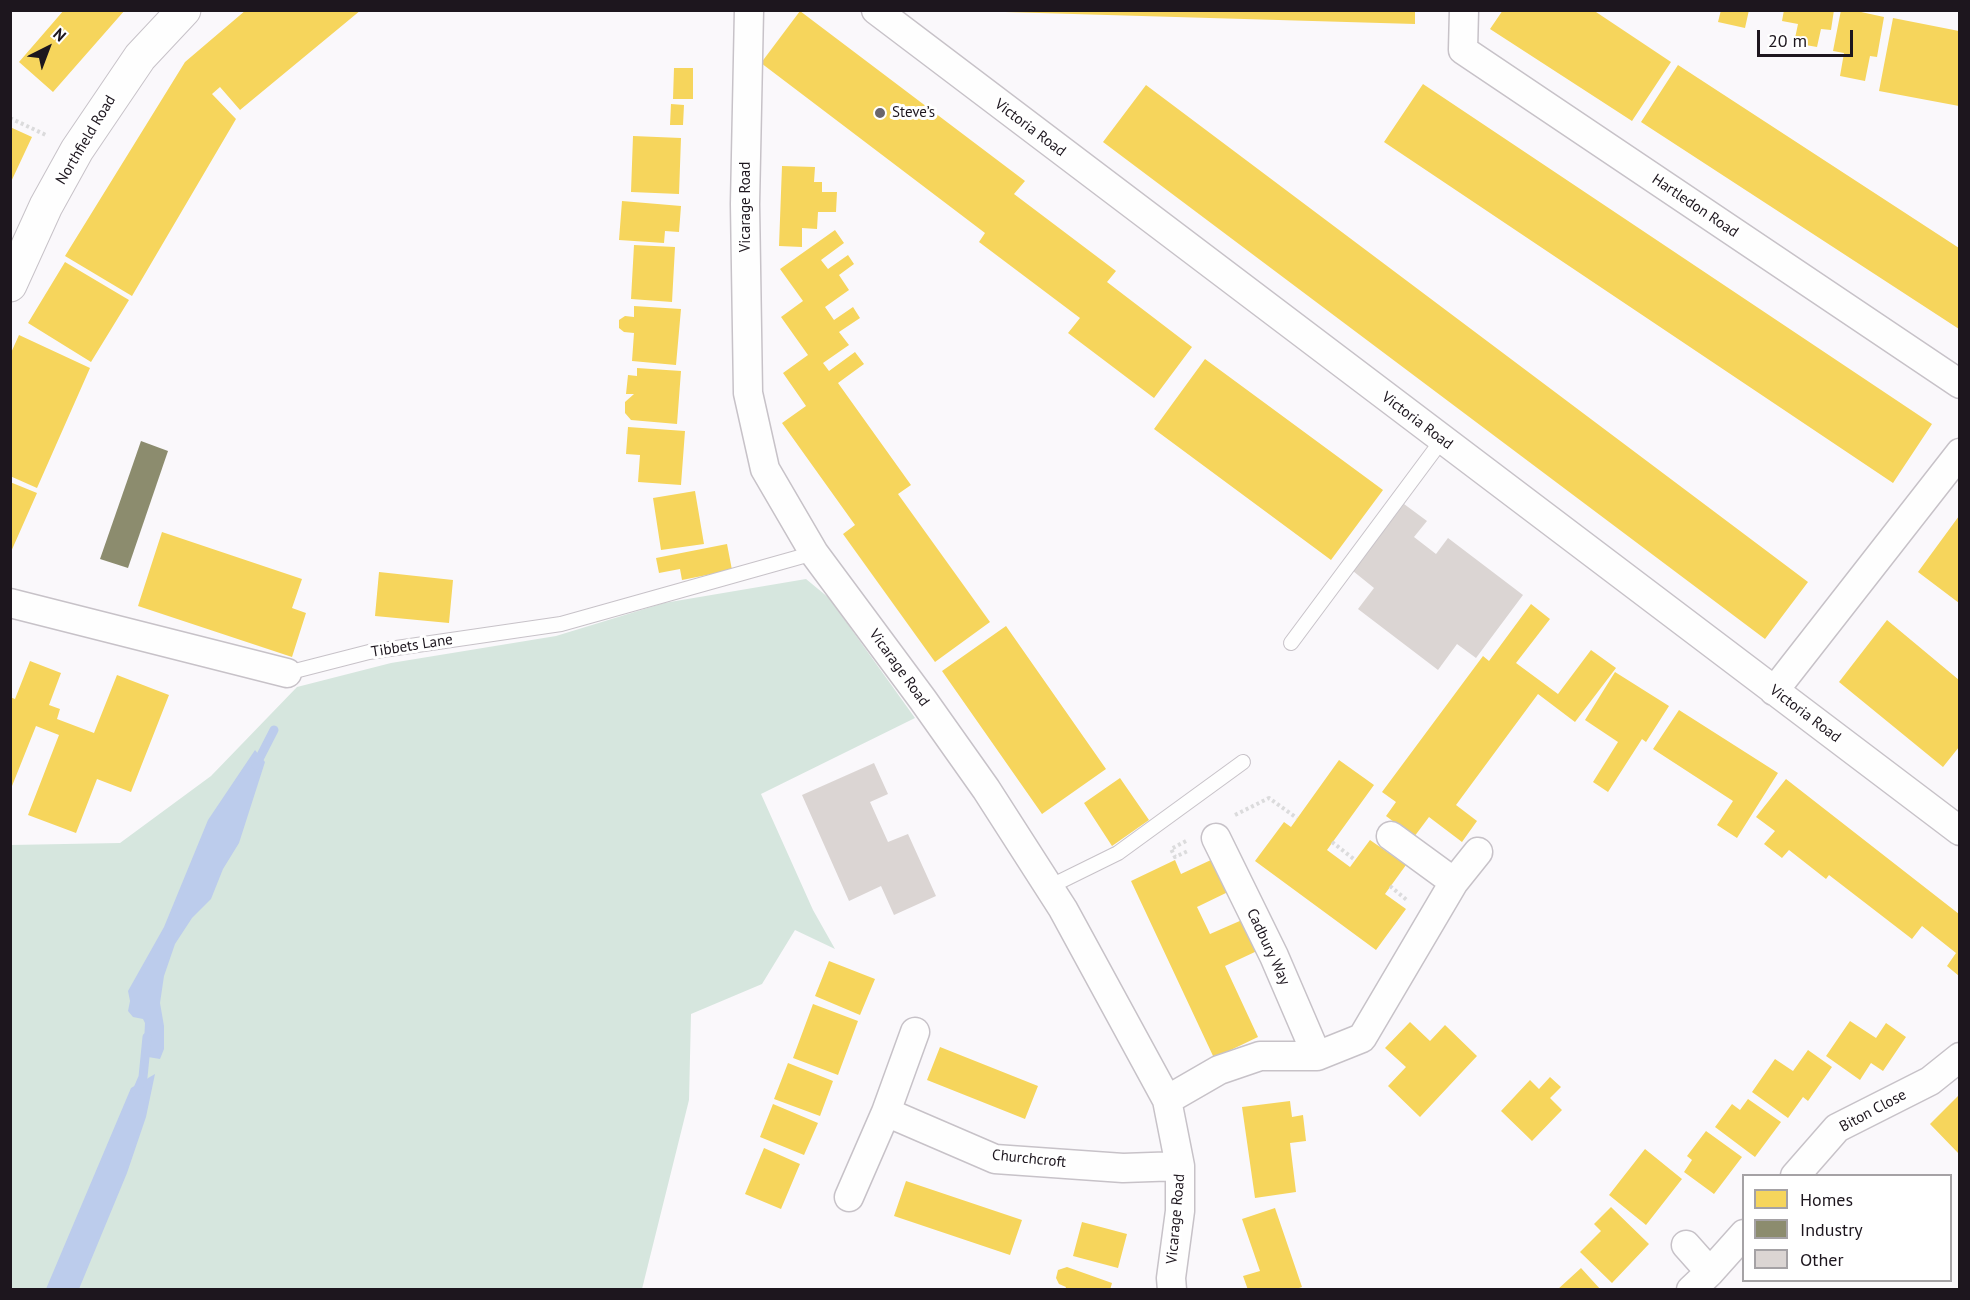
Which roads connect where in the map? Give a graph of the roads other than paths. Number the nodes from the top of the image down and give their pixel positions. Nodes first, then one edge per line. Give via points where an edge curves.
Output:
1 (184, 10) edge
2 (749, 10) edge
3 (876, 10) edge
4 (1464, 10) edge
5 (10, 285) edge
6 (1959, 384) edge
7 (1442, 440) junction
8 (1959, 453) edge
9 (814, 553) junction
10 (10, 603) edge
11 (1292, 643) dead end
12 (287, 673) joint
13 (1774, 691) junction
14 (1243, 762) dead end
15 (1959, 831) edge
16 (1391, 836) dead end
17 (1216, 838) dead end
18 (1478, 852) dead end
19 (1454, 882) junction
20 (1049, 887) junction
21 (915, 1032) dead end
22 (1317, 1056) junction
23 (1959, 1057) edge
24 (1167, 1100) junction
25 (886, 1112) junction
26 (1180, 1166) junction
27 (1797, 1174) edge
28 (849, 1197) dead end
29 (1742, 1235) edge
30 (1686, 1245) dead end
31 (1701, 1281) edge
32 (1172, 1290) edge

1 - 5 street, Northfield Road via 140,57 77,150
2 - 9 street, Vicarage Road via 745,204 748,393 765,469
3 - 7 street, Victoria Road
4 - 6 street, Hartledon Road via 1463,50
7 - 11 lane
7 - 13 street, Victoria Road
8 - 13 street
9 - 12 lane, Tibbets Lane via 561,624 369,652
9 - 20 street, Vicarage Road via 986,789
10 - 12 street, Tibbets Lane
13 - 15 street, Victoria Road
14 - 20 lane via 1118,853
16 - 19 street
17 - 22 street, Cadbury Way via 1274,956
18 - 19 street
19 - 22 street via 1362,1038
20 - 24 street, Vicarage Road
21 - 25 street
22 - 24 street via 1260,1056 1219,1070
23 - 27 street, Biton Close via 1930,1081 1837,1128
24 - 26 street, Vicarage Road
25 - 26 street, Churchcroft via 995,1159 1123,1168
25 - 28 street
26 - 32 street, Vicarage Road
29 - 31 street
30 - 31 street

